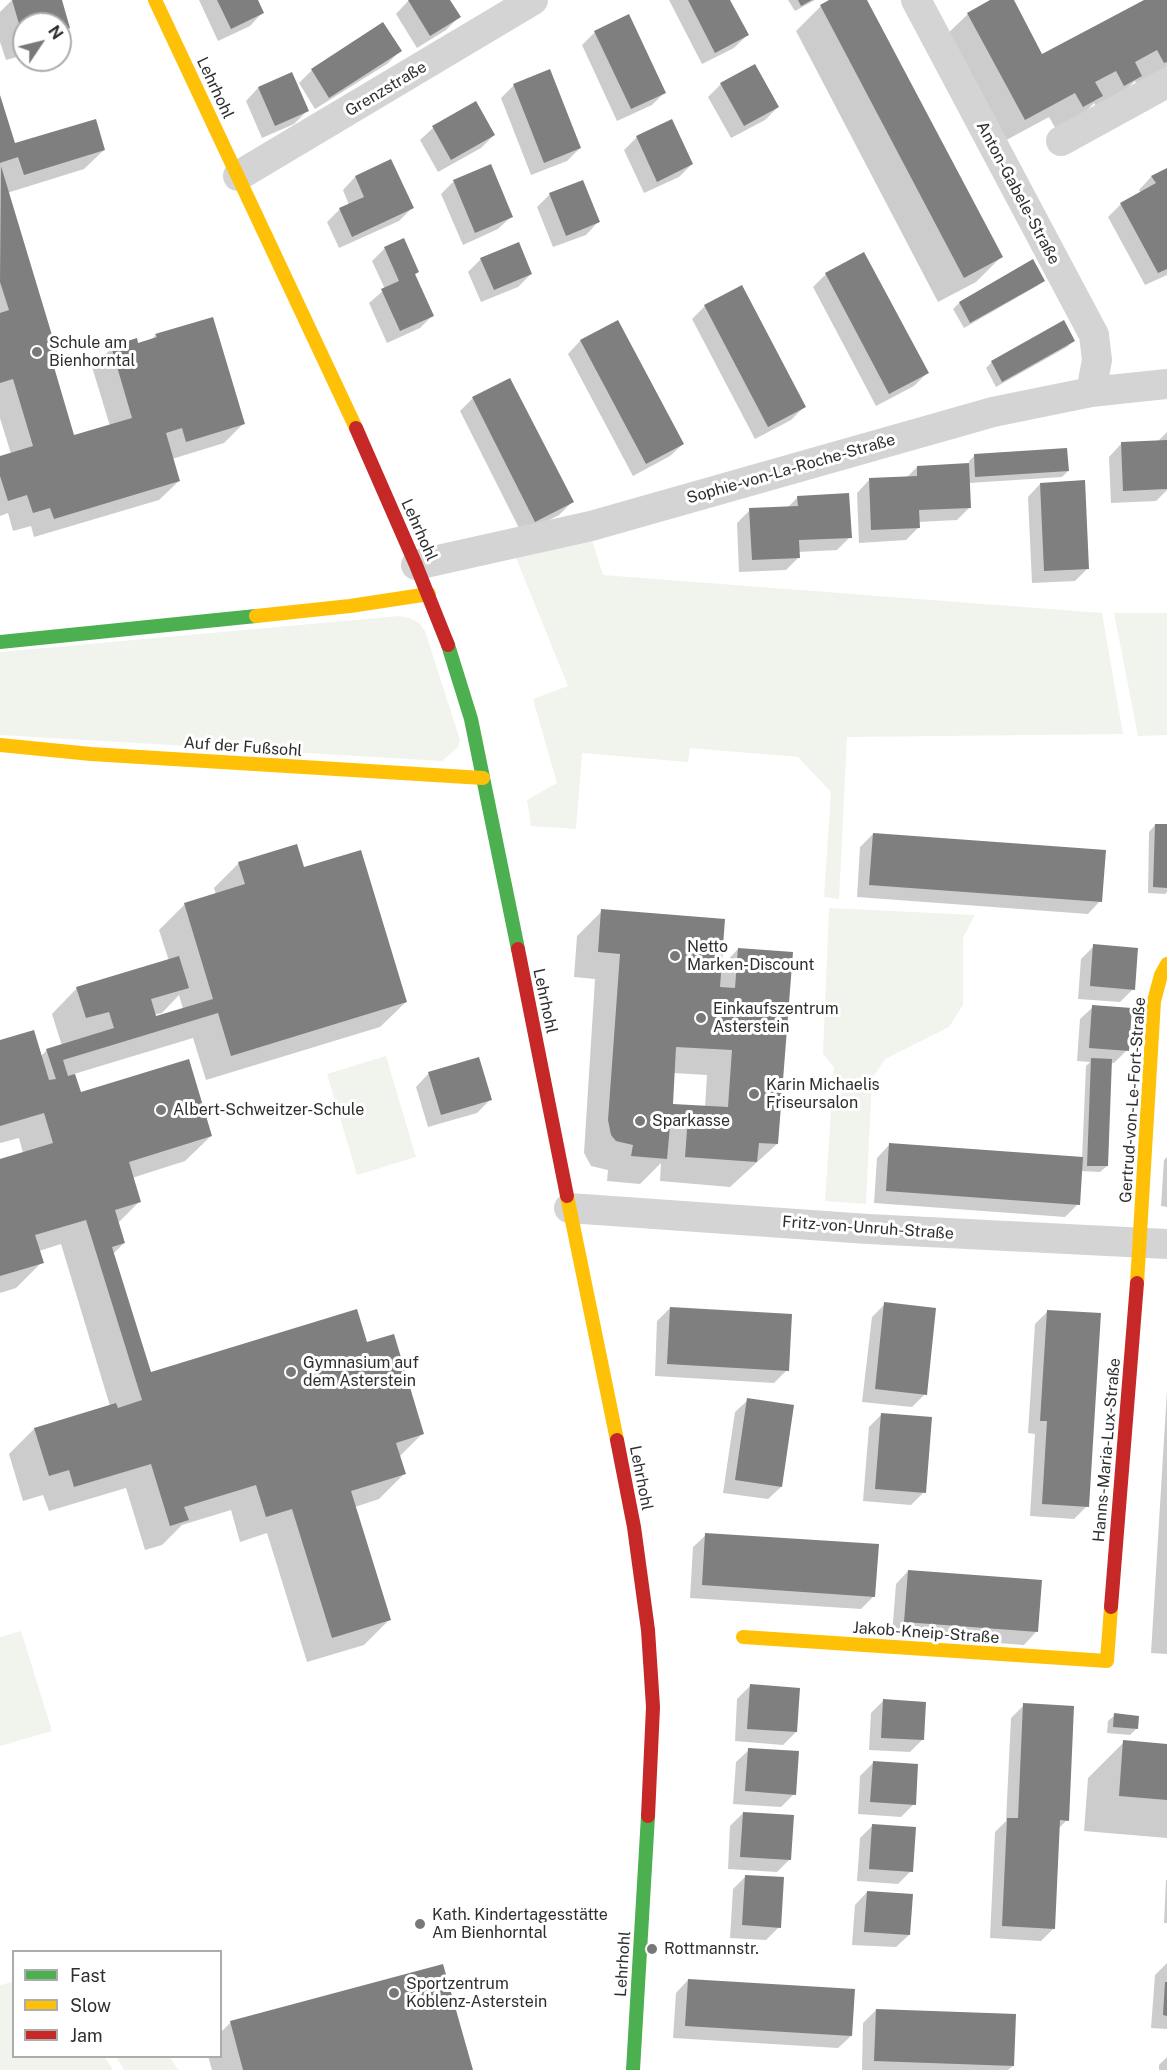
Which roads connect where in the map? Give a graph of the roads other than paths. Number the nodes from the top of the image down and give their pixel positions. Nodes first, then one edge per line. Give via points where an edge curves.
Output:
1 (155, 0) edge
2 (533, 0) edge
3 (916, 0) edge
4 (1167, 83) edge
5 (1061, 141) dead end
6 (238, 177) junction
7 (1167, 384) edge
8 (1091, 392) junction
9 (416, 565) junction
10 (429, 594) junction
11 (0, 642) edge
12 (0, 745) edge
13 (483, 778) junction
14 (1167, 964) edge
15 (569, 1208) junction
16 (1154, 1243) edge
17 (743, 1636) dead end
18 (1107, 1661) joint
19 (633, 2070) edge

1 - 6 street, Lehrhohl
2 - 6 street, Grenzstraße
3 - 8 street, Anton-Gabele-Straße via 1094,335 1097,360
4 - 5 street
6 - 9 street, Lehrhohl
7 - 8 street, Sophie-von-La-Roche-Straße
8 - 9 street, Sophie-von-La-Roche-Straße via 993,412 591,526
9 - 10 street, Lehrhohl
10 - 11 street via 350,606
10 - 13 street, Lehrhohl via 471,719
12 - 13 street, Auf der Fußsohl
13 - 15 street, Lehrhohl
14 - 16 street, Gertrud-von-Le-Fort-Straße via 1155,1001
15 - 16 street, Fritz-von-Unruh-Straße
15 - 19 street, Lehrhohl via 634,1527 651,1659 653,1707 647,1850
16 - 18 street, Hanns-Maria-Lux-Straße
17 - 18 street, Jakob-Kneip-Straße

